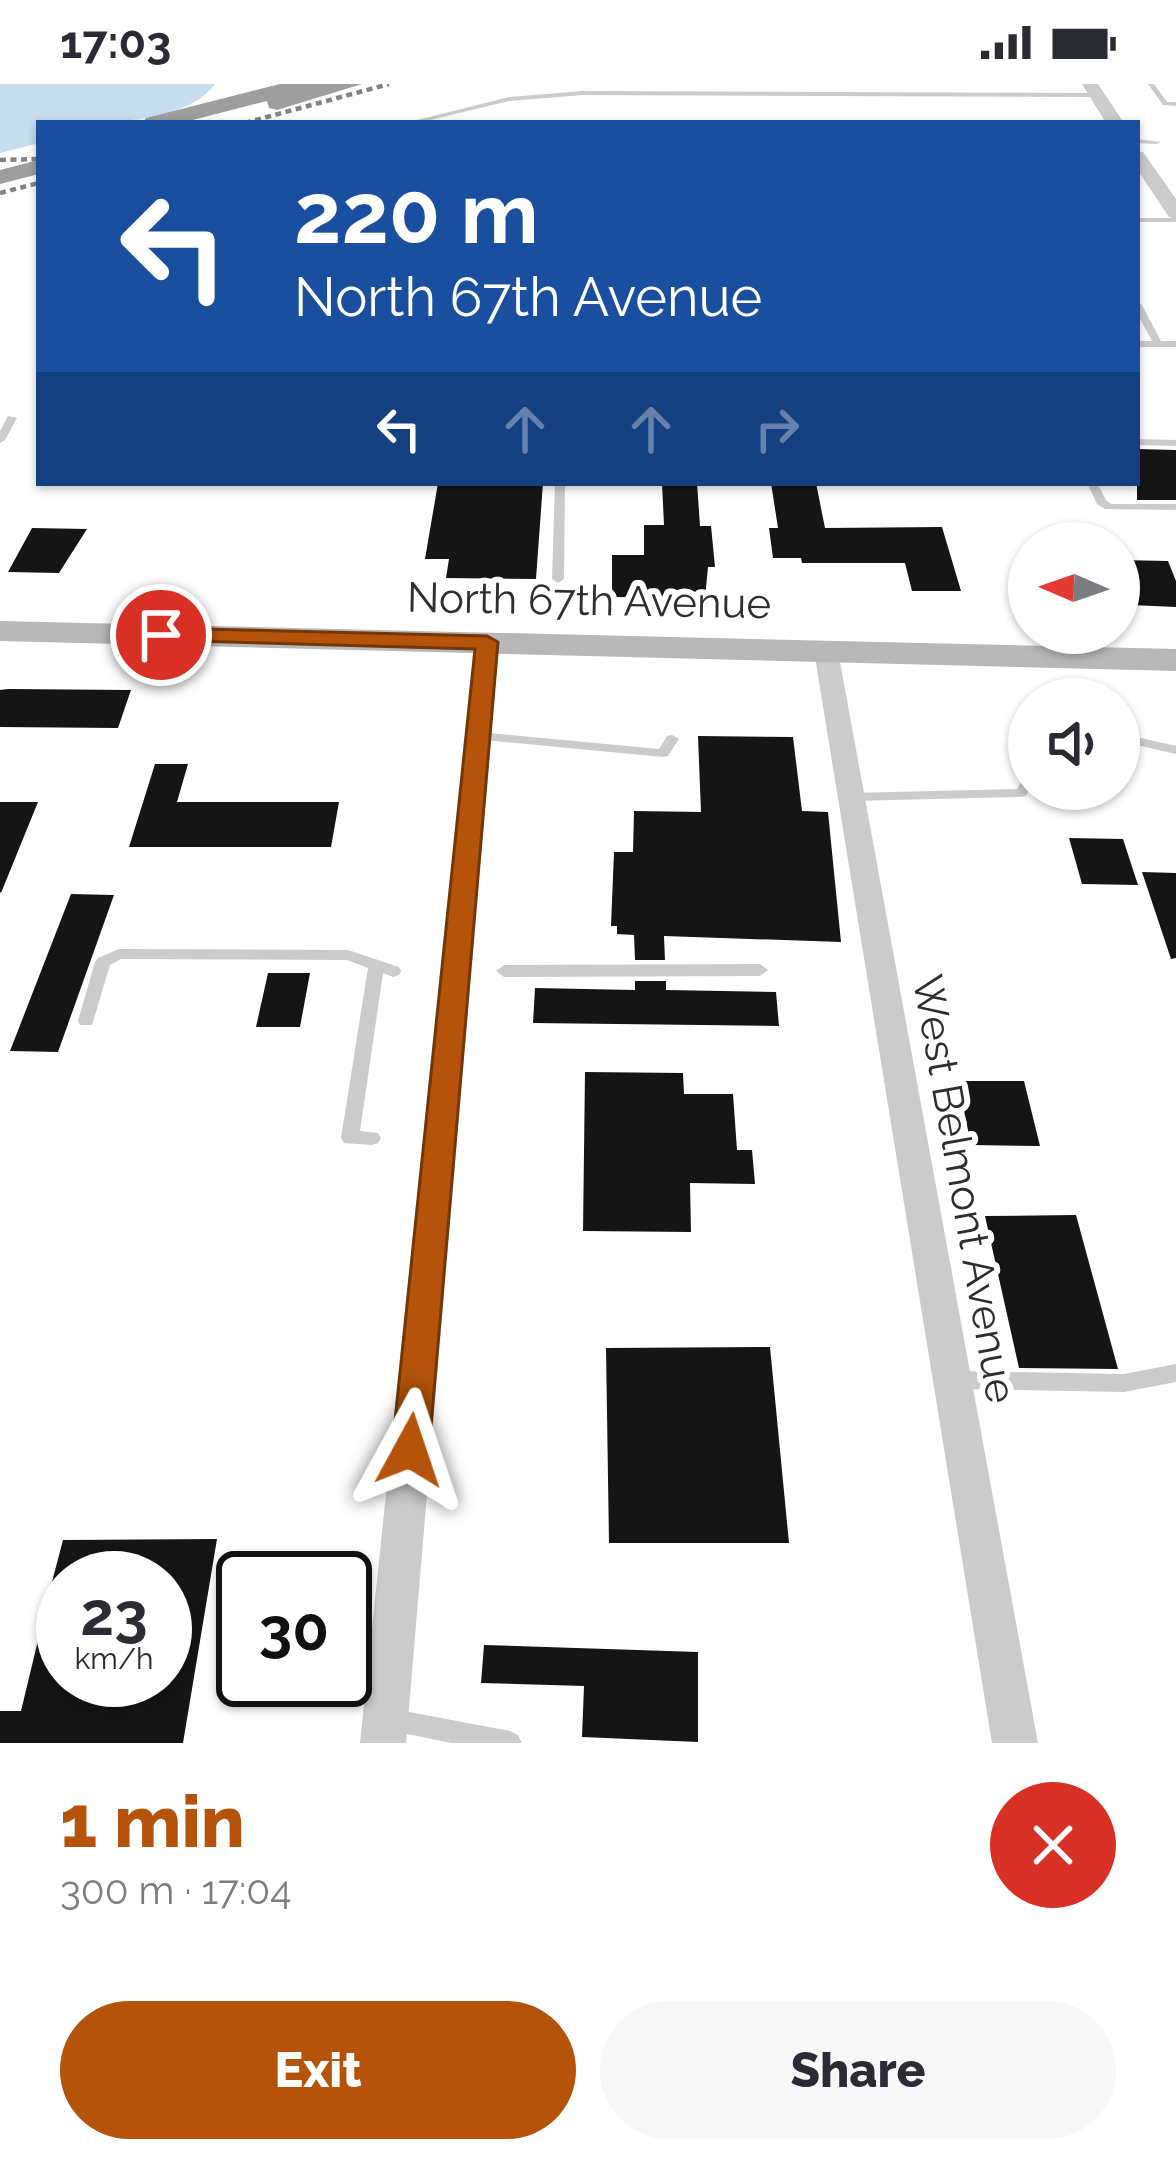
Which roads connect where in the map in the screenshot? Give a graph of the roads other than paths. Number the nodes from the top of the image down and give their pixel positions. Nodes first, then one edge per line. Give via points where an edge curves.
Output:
1 (306, 84) edge
2 (351, 84) edge
3 (1151, 84) edge
4 (1094, 90) edge
5 (1176, 104) edge
6 (166, 120) edge
7 (214, 120) edge
8 (421, 120) edge
9 (1113, 120) edge
10 (1140, 141) edge
11 (1157, 142) dead end
12 (36, 154) edge
13 (1140, 161) edge
14 (36, 166) edge
15 (2, 171) edge
16 (1176, 216) edge
17 (1140, 220) edge
18 (1140, 311) edge
19 (1140, 344) edge
20 (1158, 344) junction
21 (1176, 344) edge
22 (12, 418) dead end
23 (0, 440) edge
24 (1140, 442) edge
25 (1176, 443) edge
26 (560, 486) edge
27 (1094, 486) edge
28 (1176, 508) edge
29 (558, 579) dead end
30 (0, 631) edge
31 (487, 642) junction
32 (826, 651) junction
33 (1176, 661) edge
34 (478, 736) junction
35 (672, 739) dead end
36 (1140, 742) edge
37 (1176, 750) edge
38 (1008, 794) edge
39 (851, 796) junction
40 (760, 970) dead end
41 (504, 971) dead end
42 (86, 1021) dead end
43 (372, 1138) dead end
44 (1176, 1373) edge
45 (952, 1380) junction
46 (384, 1730) edge
47 (510, 1743) edge
48 (1015, 1743) edge

1 - 6 highway
2 - 7 highway
3 - 5 lane via 1165,104
4 - 8 lane via 583,93 509,98
4 - 9 street
10 - 11 lane
12 - 15 highway
13 - 16 street
14 - 15 highway
16 - 17 lane
18 - 20 lane
19 - 20 lane
20 - 21 lane
22 - 23 lane
24 - 25 lane
26 - 29 lane
27 - 28 lane via 1109,507
30 - 31 main road, North 67th Avenue
31 - 32 main road, North 67th Avenue
31 - 34 street
32 - 33 main road, North 67th Avenue
32 - 39 street, West Belmont Avenue
34 - 35 lane via 663,753
34 - 46 street
36 - 37 lane
38 - 39 lane
39 - 45 street, West Belmont Avenue
40 - 41 lane
42 - 43 lane via 103,962 119,954 348,955 384,968 350,1138
44 - 45 lane via 1124,1383
45 - 48 street, West Belmont Avenue
46 - 47 lane

